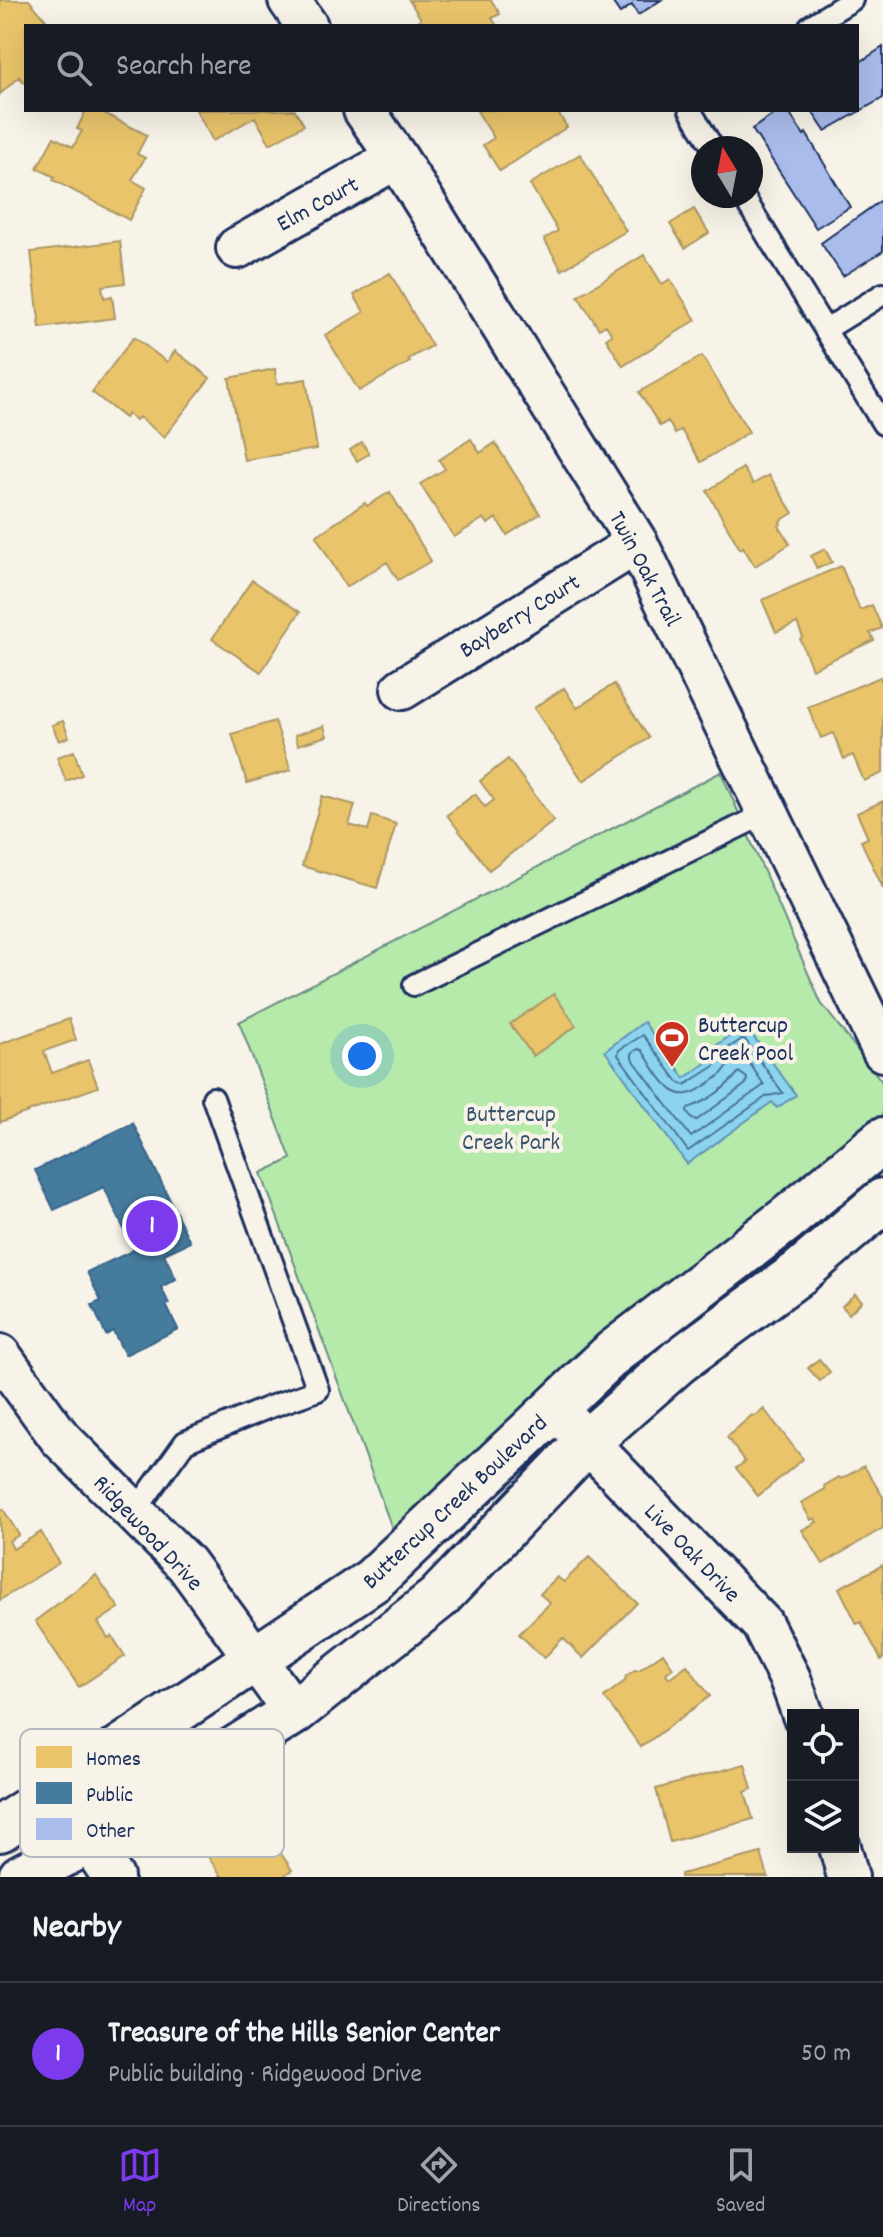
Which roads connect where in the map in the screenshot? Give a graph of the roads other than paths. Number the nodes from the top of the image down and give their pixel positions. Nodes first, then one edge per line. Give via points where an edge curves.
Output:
1 (289, 0) edge
2 (852, 0) edge
3 (306, 24) edge
4 (813, 24) edge
5 (365, 112) edge
6 (691, 112) edge
7 (706, 136) edge
8 (397, 158) junction
9 (750, 208) edge
10 (237, 248) dead end
11 (883, 294) edge
12 (825, 330) junction
13 (883, 424) edge
14 (637, 543) junction
15 (402, 689) dead end
16 (769, 812) junction
17 (414, 985) dead end
18 (883, 1051) edge
19 (213, 1098) dead end
20 (883, 1140) edge
21 (883, 1201) edge
22 (0, 1355) edge
23 (554, 1407) junction
24 (587, 1442) junction
25 (134, 1513) junction
26 (256, 1661) junction
27 (801, 1709) edge
28 (294, 1712) junction
29 (152, 1729) edge
30 (267, 1729) edge
31 (20, 1816) edge
32 (0, 1829) edge
33 (842, 1853) edge
34 (59, 1857) edge
35 (100, 1857) edge
36 (21, 1877) edge
37 (113, 1877) edge
38 (848, 1877) edge

1 - 3 street
2 - 4 lane
5 - 8 street, Twin Oak Trail
6 - 7 lane
8 - 10 street, Elm Court
8 - 14 street, Twin Oak Trail
9 - 12 lane
11 - 12 lane
12 - 13 lane
14 - 15 street, Bayberry Court
14 - 16 street, Twin Oak Trail
16 - 17 lane
16 - 18 street, Twin Oak Trail
19 - 25 lane via 318,1390 185,1442
20 - 23 street, Buttercup Creek Boulevard via 614,1352
21 - 24 street, Buttercup Creek Boulevard via 800,1272 679,1361
22 - 25 street, Ridgewood Drive via 60,1438
23 - 24 street, Live Oak Drive
23 - 26 street, Buttercup Creek Boulevard via 373,1580
24 - 27 street, Live Oak Drive via 762,1624
24 - 28 street, Buttercup Creek Boulevard via 438,1598
25 - 26 street, Ridgewood Drive via 186,1564
26 - 28 street, Ridgewood Drive
26 - 29 street, Buttercup Creek Boulevard
28 - 30 street, Buttercup Creek Boulevard
31 - 32 street, Buttercup Creek Boulevard
33 - 38 street
34 - 36 street, Buttercup Creek Boulevard
35 - 37 street

